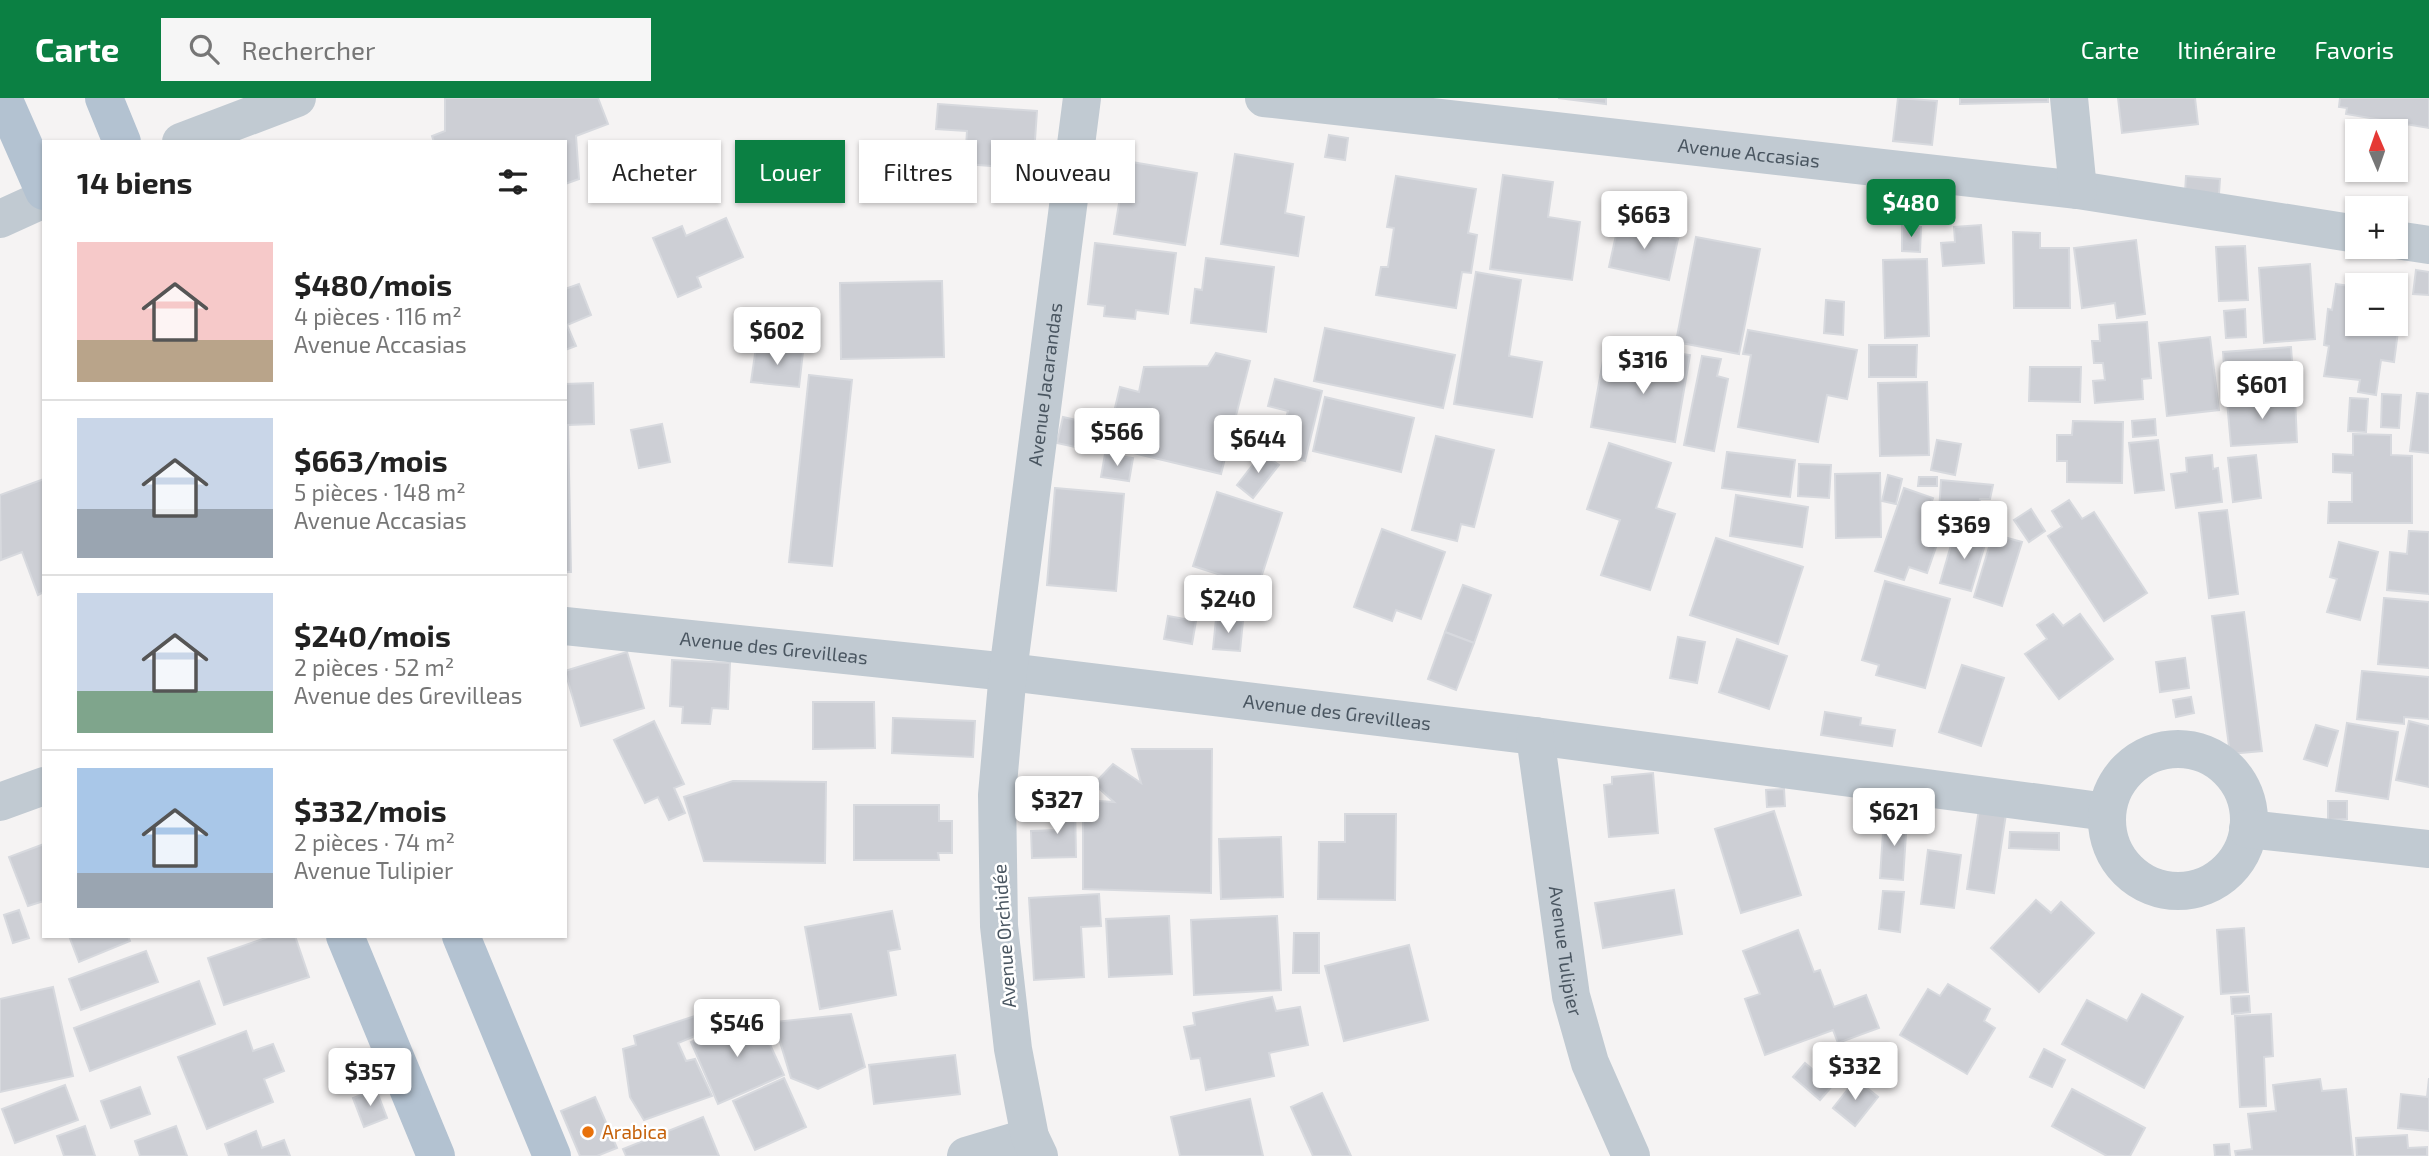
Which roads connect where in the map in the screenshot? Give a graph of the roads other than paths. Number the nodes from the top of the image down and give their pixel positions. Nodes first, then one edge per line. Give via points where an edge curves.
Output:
1 (3, 98) edge
2 (104, 98) edge
3 (297, 98) edge
4 (1083, 98) edge
5 (1264, 98) edge
6 (2069, 98) edge
7 (121, 140) edge
8 (186, 140) edge
9 (42, 186) edge
10 (2078, 190) junction
11 (42, 200) edge
12 (0, 219) edge
13 (2345, 232) edge
14 (2408, 242) edge
15 (2429, 245) edge
16 (567, 626) edge
17 (1008, 671) junction
18 (1535, 736) junction
19 (42, 787) edge
20 (0, 802) edge
21 (2107, 813) junction
22 (2248, 830) junction
23 (2429, 849) edge
24 (346, 938) edge
25 (462, 938) edge
26 (1034, 1146) edge
27 (436, 1156) edge
28 (552, 1156) edge
29 (966, 1156) edge
30 (1632, 1156) edge

1 - 9 main road
2 - 7 main road
3 - 8 street
4 - 17 street, Avenue Jacarandas
5 - 10 street, Avenue Accasias
6 - 10 street
10 - 13 street, Avenue Accasias
11 - 12 street
14 - 15 street
16 - 17 street, Avenue des Grevilleas
17 - 18 street, Avenue des Grevilleas
17 - 26 street, Avenue Orchidée via 997,795 999,926 1013,1049
18 - 21 street, Avenue des Grevilleas
18 - 30 street, Avenue Tulipier via 1571,996 1590,1063
19 - 20 street
21 - 22 street via 2108,836 2118,859 2135,877 2169,890 2205,886 2226,872 2241,853
21 - 22 street via 2112,791 2142,758 2186,749 2226,768 2240,786 2248,807
22 - 23 street
24 - 27 main road
25 - 28 main road
26 - 29 street

